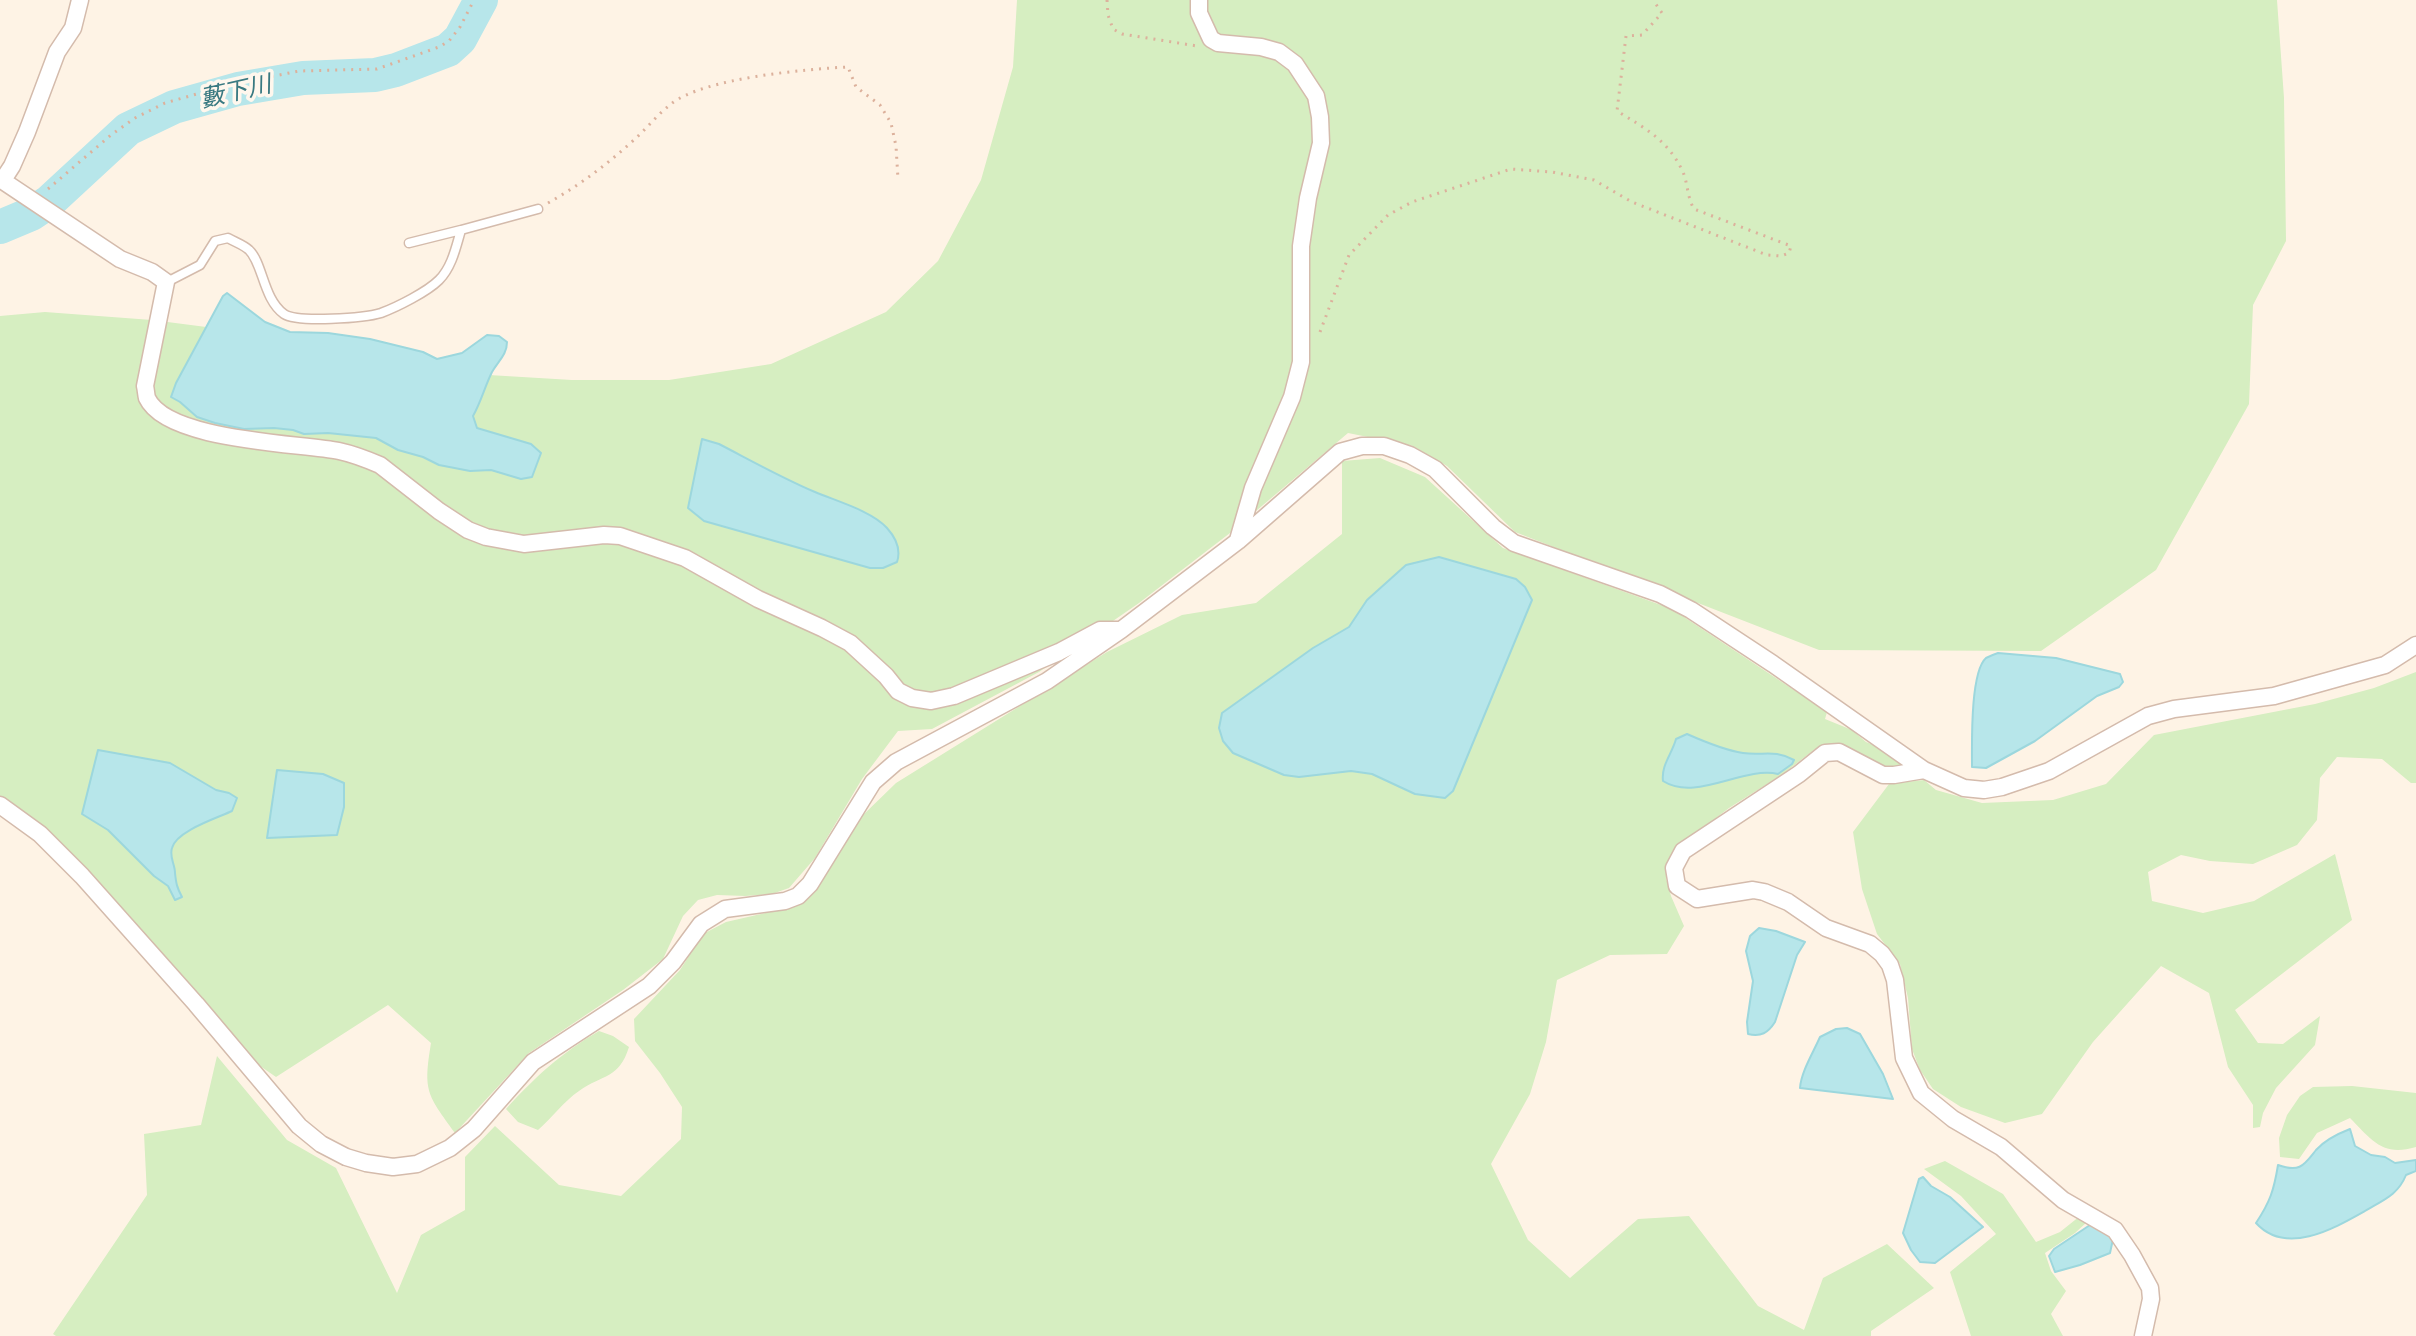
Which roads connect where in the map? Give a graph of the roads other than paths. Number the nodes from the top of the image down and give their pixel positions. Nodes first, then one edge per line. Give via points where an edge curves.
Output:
1 (80, 0) edge
2 (1199, 0) edge
3 (1, 179) edge
4 (538, 209) road end
5 (461, 230) junction
6 (409, 243) dead end
7 (166, 282) junction
8 (1238, 541) junction
9 (1121, 630) junction
10 (2416, 645) edge
11 (1924, 770) junction
12 (0, 805) edge
13 (2143, 1336) edge

1 - 3 street via 73,28 57,52 12,166
2 - 8 street via 1211,39 1279,52 1295,64 1316,96 1320,117 1321,143 1301,246 1301,362
3 - 7 street via 120,259
4 - 5 lane
5 - 6 lane
5 - 7 lane via 440,279 379,313 314,320 288,317 267,293 251,252 228,238 215,241 200,265
7 - 9 street via 145,386 147,398 168,416 243,440 363,458 486,537 524,544 620,536 685,558 850,643 898,691 912,698 954,696 1100,630
8 - 9 street
8 - 11 street via 1340,452 1384,446 1435,469 1514,543 1691,610
9 - 12 street via 1047,681 896,762 873,782 798,896 725,909 701,924 649,986 533,1062 474,1129 417,1164 393,1167 346,1157 299,1126 82,876 40,834
10 - 11 street via 2385,665 2274,696 2148,716 2049,771 2002,787 1964,788
11 - 13 street via 1883,775 1839,752 1825,753 1683,851 1674,868 1677,886 1697,899 1753,890 1776,896 1826,928 1870,944 1882,954 1895,980 1904,1058 1921,1093 2001,1147 2063,1200 2115,1230 2150,1288

